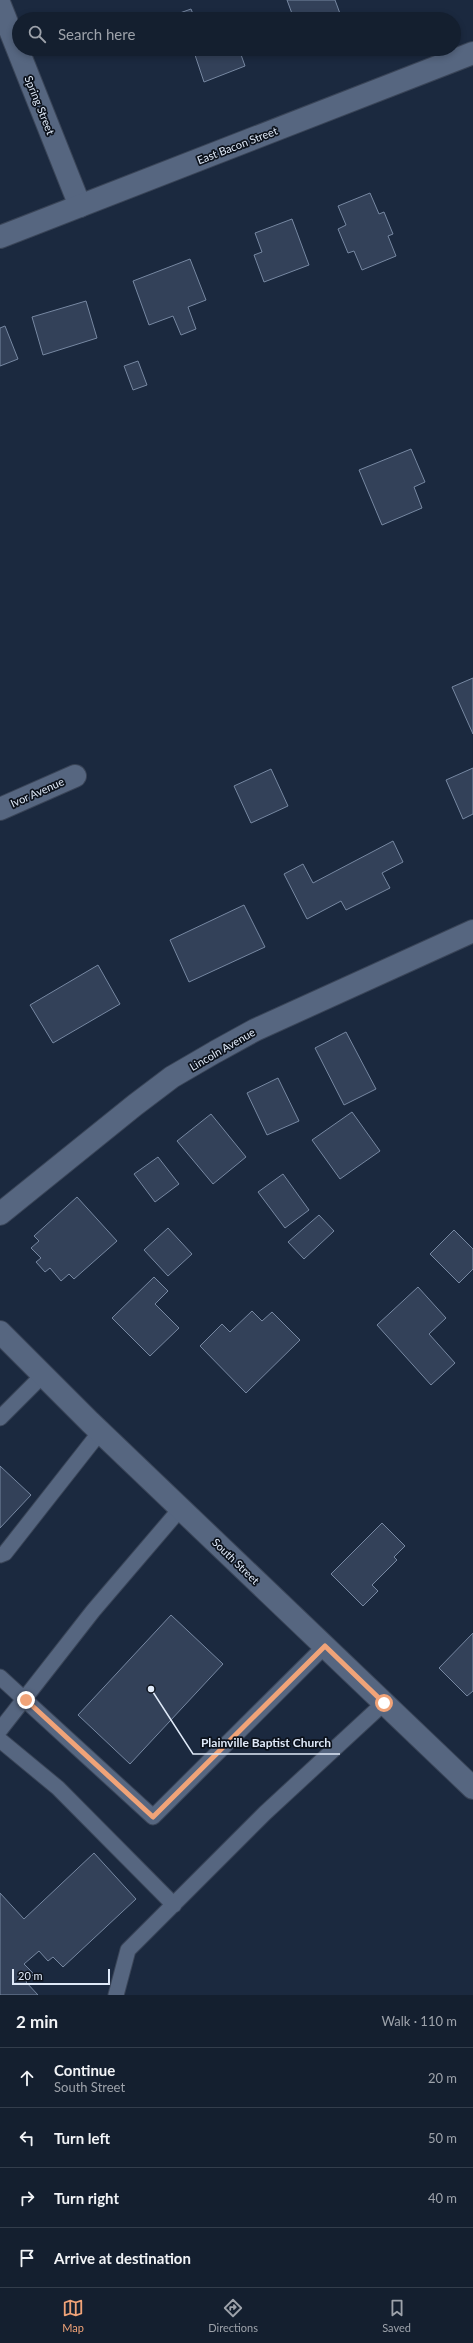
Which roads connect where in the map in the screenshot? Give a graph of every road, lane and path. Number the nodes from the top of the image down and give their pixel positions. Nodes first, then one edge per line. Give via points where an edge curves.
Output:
1 (0, 4) edge
2 (12, 34) edge
3 (473, 53) edge
4 (21, 56) edge
5 (80, 206) junction
6 (0, 236) edge
7 (75, 776) dead end
8 (0, 809) edge
9 (473, 931) edge
10 (0, 1214) edge
11 (0, 1332) edge
12 (43, 1375) junction
13 (0, 1418) edge
14 (100, 1432) junction
15 (181, 1508) junction
16 (0, 1554) edge
17 (325, 1646) junction
18 (0, 1677) edge
19 (26, 1700) junction
20 (384, 1703) junction
21 (0, 1730) edge
22 (0, 1740) edge
23 (473, 1788) edge
24 (177, 1902) junction
25 (116, 1995) edge

1 - 2 main road, Spring Street
3 - 5 main road, East Bacon Street
4 - 5 main road, Spring Street
5 - 6 main road, East Bacon Street
7 - 8 main road, Ivor Avenue
9 - 10 main road, Lincoln Avenue via 255,1030 172,1077
11 - 12 main road, South Street
12 - 13 lane
12 - 14 main road, South Street
14 - 15 main road, South Street
14 - 16 lane via 5,1552
15 - 17 main road, South Street
15 - 19 lane via 93,1611
17 - 19 lane via 153,1817
17 - 20 main road, South Street
18 - 19 lane
19 - 21 lane
20 - 23 main road, South Street
20 - 24 lane via 265,1813
22 - 24 lane via 58,1788
24 - 25 lane via 128,1950

